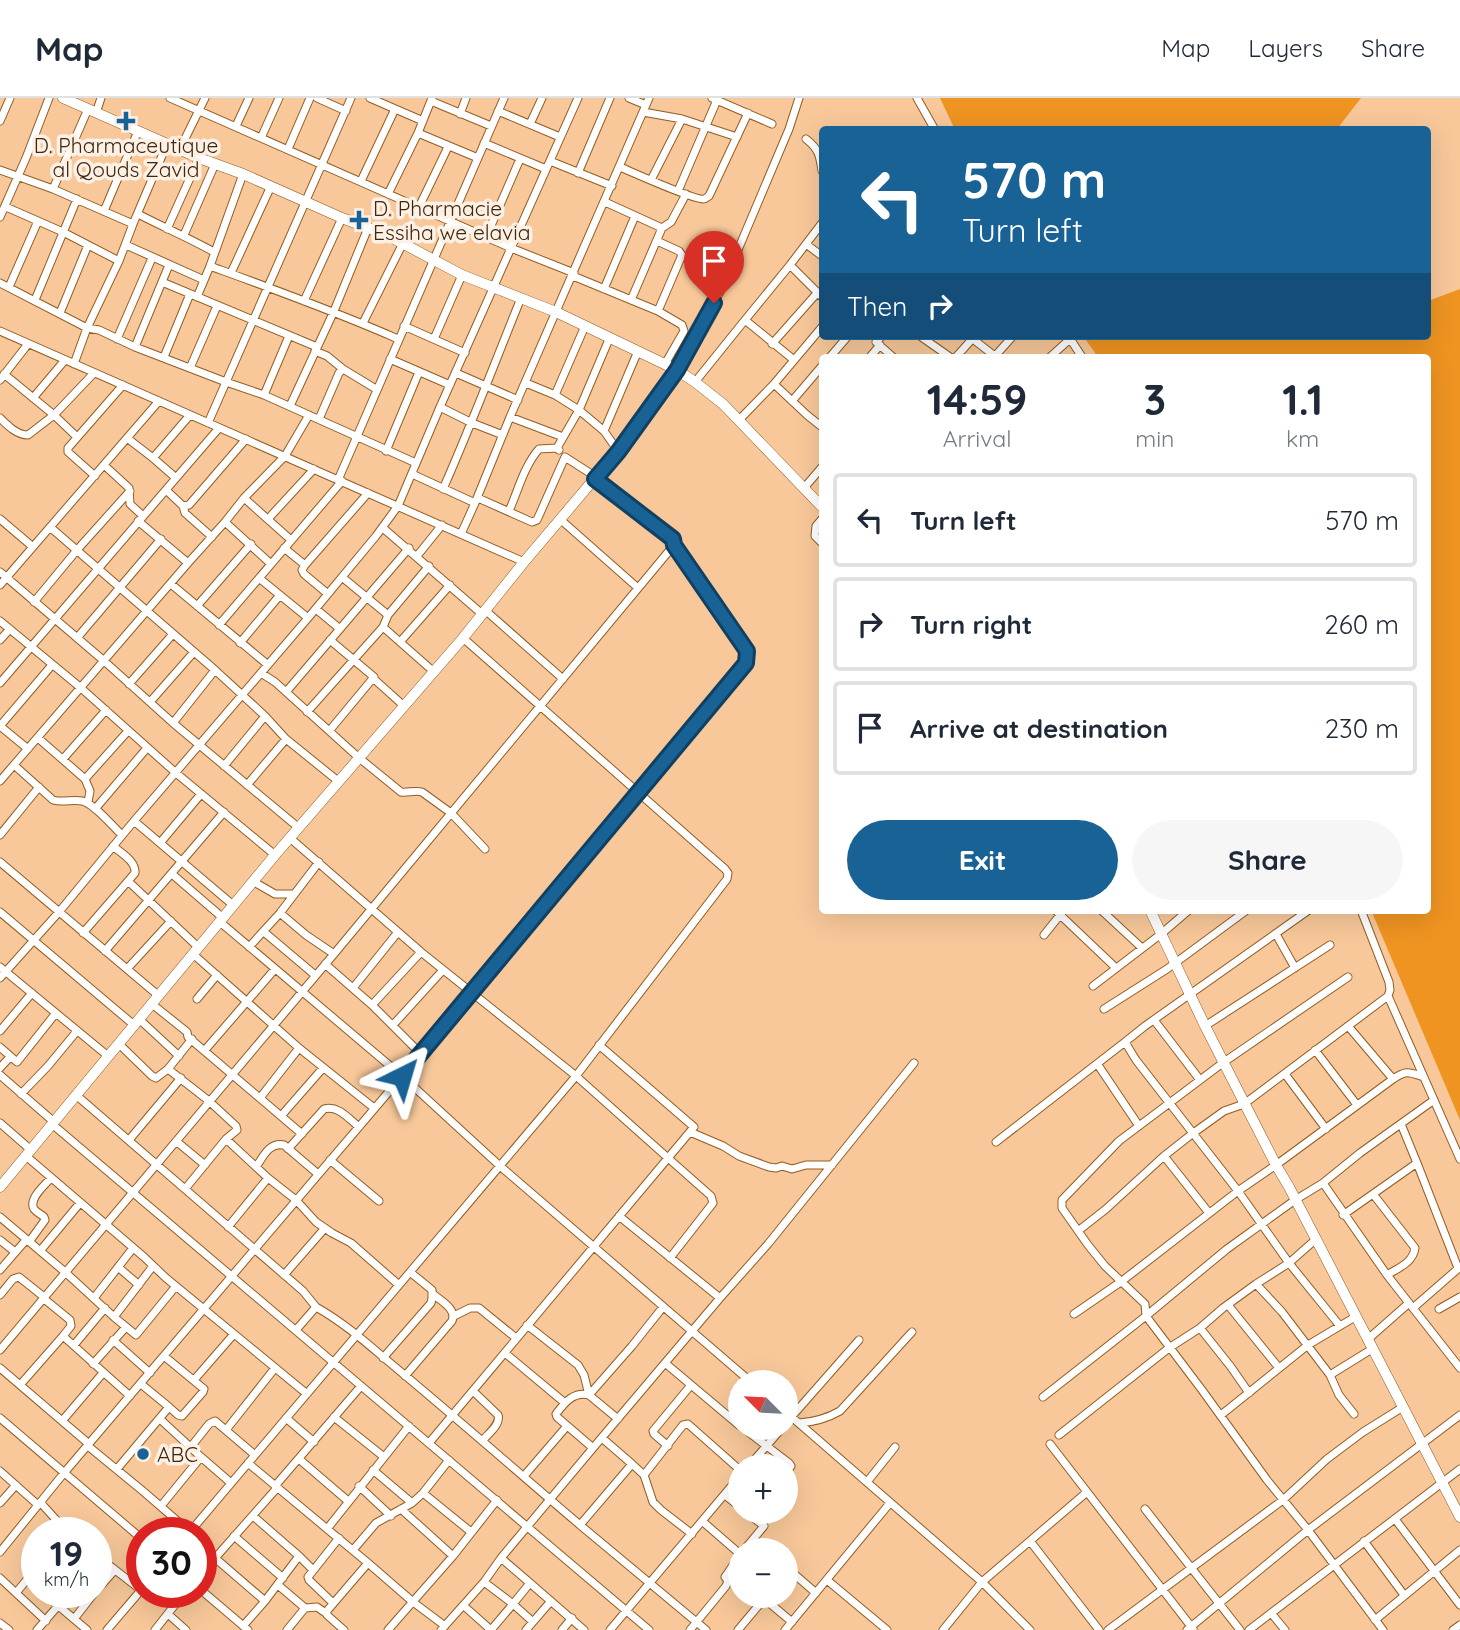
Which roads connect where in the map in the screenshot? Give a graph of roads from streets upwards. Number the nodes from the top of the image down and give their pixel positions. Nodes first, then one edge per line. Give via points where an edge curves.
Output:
1 (10, 98) edge
2 (49, 98) edge
3 (63, 98) edge
4 (101, 98) edge
5 (170, 98) edge
6 (205, 98) edge
7 (249, 98) edge
8 (279, 98) edge
9 (310, 98) edge
10 (317, 98) edge
11 (351, 98) edge
12 (370, 98) edge
13 (466, 98) edge
14 (504, 98) edge
15 (542, 98) edge
16 (578, 98) edge
17 (611, 98) edge
18 (629, 98) edge
19 (799, 98) edge
20 (917, 98) edge
21 (431, 99) edge
22 (715, 99) edge
23 (646, 105) edge
24 (395, 109) junction
25 (92, 111) junction
26 (199, 111) junction
27 (346, 111) junction
28 (498, 111) junction
29 (748, 113) junction
30 (460, 114) junction
31 (682, 119) junction
32 (0, 121) edge
33 (423, 121) junction
34 (530, 124) junction
35 (772, 124) dead end
36 (933, 126) edge
37 (236, 127) junction
38 (491, 127) junction
39 (706, 127) junction
40 (138, 131) junction
41 (418, 133) junction
42 (560, 137) junction
43 (737, 137) junction
44 (261, 138) junction
45 (806, 139) dead end
46 (484, 143) junction
47 (167, 144) junction
48 (448, 147) junction
49 (180, 149) junction
50 (288, 149) junction
51 (819, 153) edge
52 (199, 158) junction
53 (478, 158) junction
54 (520, 159) junction
55 (550, 161) junction
56 (215, 164) junction
57 (322, 165) junction
58 (620, 167) junction
59 (546, 169) junction
60 (0, 170) edge
61 (578, 173) junction
62 (243, 174) junction
63 (18, 177) junction
64 (652, 180) junction
65 (361, 181) junction
66 (271, 186) junction
67 (612, 186) junction
68 (53, 189) junction
69 (682, 192) junction
70 (388, 194) junction
71 (77, 199) junction
72 (306, 202) junction
73 (605, 202) junction
74 (6, 207) junction
75 (419, 207) junction
76 (104, 211) junction
77 (138, 214) junction
78 (635, 216) junction
79 (0, 217) edge
80 (342, 218) junction
81 (38, 221) junction
82 (449, 221) junction
83 (133, 224) junction
84 (819, 227) edge
85 (368, 228) junction
86 (662, 228) junction
87 (167, 229) junction
88 (63, 232) junction
89 (184, 235) junction
90 (486, 237) junction
91 (657, 241) junction
92 (403, 243) junction
93 (806, 244) junction
94 (126, 245) junction
95 (88, 246) junction
96 (510, 248) junction
97 (214, 252) junction
98 (819, 254) edge
99 (152, 258) junction
100 (433, 260) junction
101 (119, 261) junction
102 (169, 265) junction
103 (210, 265) junction
104 (790, 265) junction
105 (231, 274) junction
106 (573, 274) junction
107 (462, 275) junction
108 (204, 280) junction
109 (162, 282) junction
110 (0, 283) edge
111 (9, 287) junction
112 (493, 287) junction
113 (268, 288) junction
114 (604, 289) junction
115 (819, 294) edge
116 (193, 295) junction
117 (819, 296) edge
118 (521, 298) junction
119 (35, 300) junction
120 (632, 300) junction
121 (304, 301) junction
122 (217, 306) junction
123 (659, 311) junction
124 (334, 312) junction
125 (556, 312) junction
126 (60, 313) junction
127 (745, 320) junction
128 (253, 321) junction
129 (363, 323) junction
130 (404, 326) junction
131 (585, 326) junction
132 (87, 328) junction
133 (0, 331) edge
134 (819, 331) edge
135 (289, 336) junction
136 (610, 337) junction
137 (117, 339) junction
138 (398, 339) junction
139 (434, 339) junction
140 (845, 340) edge
141 (926, 340) edge
142 (970, 340) edge
143 (975, 340) edge
144 (1010, 340) edge
145 (1066, 340) edge
146 (29, 344) junction
147 (772, 344) junction
148 (135, 347) junction
149 (316, 349) junction
150 (639, 351) junction
151 (464, 353) junction
152 (833, 354) edge
153 (946, 354) edge
154 (958, 354) edge
155 (992, 354) edge
156 (998, 354) edge
157 (1053, 354) edge
158 (164, 358) junction
159 (390, 359) junction
160 (65, 360) junction
161 (794, 360) junction
162 (74, 364) junction
163 (665, 364) junction
164 (190, 368) junction
165 (343, 369) junction
166 (677, 370) junction
167 (819, 370) edge
168 (419, 372) junction
169 (94, 373) junction
170 (456, 373) junction
171 (2, 377) edge
172 (226, 382) junction
173 (695, 382) junction
174 (526, 383) junction
175 (123, 384) junction
176 (774, 384) junction
177 (450, 385) junction
178 (485, 386) junction
179 (376, 389) junction
180 (264, 395) junction
181 (555, 396) junction
182 (33, 398) junction
183 (517, 400) junction
184 (159, 401) junction
185 (792, 401) junction
186 (290, 406) junction
187 (440, 407) junction
188 (579, 410) junction
189 (54, 415) junction
190 (190, 415) junction
191 (309, 415) junction
192 (510, 417) junction
193 (0, 418) edge
194 (318, 419) junction
195 (739, 420) junction
196 (472, 422) junction
197 (208, 423) junction
198 (819, 425) edge
199 (219, 428) junction
200 (604, 431) junction
201 (503, 435) junction
202 (563, 436) junction
203 (77, 437) junction
204 (356, 437) junction
205 (127, 438) junction
206 (246, 439) junction
207 (557, 448) junction
208 (386, 451) junction
209 (618, 452) junction
210 (285, 456) junction
211 (565, 457) junction
212 (153, 458) junction
213 (416, 463) junction
214 (104, 465) junction
215 (314, 469) junction
216 (819, 470) edge
217 (411, 474) junction
218 (95, 475) junction
219 (176, 478) junction
220 (596, 478) junction
221 (340, 481) junction
222 (443, 488) junction
223 (804, 488) junction
224 (166, 490) junction
225 (130, 491) junction
226 (368, 493) junction
227 (244, 498) junction
228 (477, 501) junction
229 (819, 504) edge
230 (183, 506) junction
231 (398, 506) junction
232 (509, 511) junction
233 (0, 519) edge
234 (141, 519) junction
235 (268, 519) junction
236 (537, 520) junction
237 (225, 522) junction
238 (819, 522) edge
239 (557, 524) junction
240 (442, 526) junction
241 (50, 527) junction
242 (383, 528) junction
243 (461, 534) junction
244 (212, 537) junction
245 (161, 539) junction
246 (291, 540) junction
247 (819, 540) edge
248 (251, 544) junction
249 (674, 545) junction
250 (33, 547) junction
251 (285, 548) junction
252 (408, 548) junction
253 (77, 550) junction
254 (417, 556) junction
255 (524, 562) junction
256 (188, 563) junction
257 (271, 564) junction
258 (305, 565) junction
259 (429, 566) junction
260 (99, 568) junction
261 (3, 575) edge
262 (342, 577) junction
263 (259, 578) junction
264 (170, 584) junction
265 (450, 584) junction
266 (0, 585) edge
267 (121, 587) junction
268 (638, 588) junction
269 (328, 594) junction
270 (280, 595) junction
271 (366, 597) junction
272 (34, 602) junction
273 (197, 606) junction
274 (316, 609) junction
275 (147, 610) junction
276 (484, 612) junction
277 (388, 615) junction
278 (308, 618) junction
279 (54, 619) junction
280 (0, 621) edge
281 (219, 625) junction
282 (383, 627) junction
283 (10, 629) junction
284 (340, 629) junction
285 (173, 634) junction
286 (77, 638) junction
287 (463, 638) junction
288 (0, 640) edge
289 (330, 640) junction
290 (400, 642) junction
291 (240, 643) junction
292 (31, 647) junction
293 (194, 652) junction
294 (103, 660) junction
295 (353, 660) junction
296 (52, 665) junction
297 (268, 665) junction
298 (215, 670) junction
299 (434, 672) junction
300 (261, 673) junction
301 (374, 679) junction
302 (563, 679) junction
303 (0, 683) edge
304 (130, 684) junction
305 (81, 688) junction
306 (286, 692) junction
307 (242, 695) junction
308 (150, 702) junction
309 (404, 706) junction
310 (540, 707) junction
311 (106, 710) junction
312 (307, 712) junction
313 (265, 716) junction
314 (173, 723) junction
315 (0, 726) edge
316 (330, 730) junction
317 (128, 731) junction
318 (38, 738) junction
319 (286, 738) junction
320 (200, 745) junction
321 (147, 748) junction
322 (28, 749) junction
323 (358, 757) junction
324 (63, 760) junction
325 (15, 765) junction
326 (224, 766) junction
327 (176, 773) junction
328 (1, 778) edge
329 (85, 779) junction
330 (338, 781) junction
331 (247, 785) junction
332 (39, 787) junction
333 (638, 793) junction
334 (201, 794) junction
335 (88, 802) junction
336 (95, 809) junction
337 (224, 813) junction
338 (451, 813) junction
339 (134, 821) junction
340 (299, 828) junction
341 (0, 835) edge
342 (122, 835) junction
343 (290, 838) junction
344 (160, 843) junction
345 (113, 846) junction
346 (485, 849) dead end
347 (275, 855) junction
348 (0, 862) edge
349 (183, 862) junction
350 (319, 862) junction
351 (172, 874) junction
352 (128, 881) junction
353 (254, 882) junction
354 (294, 894) junction
355 (149, 901) junction
356 (233, 905) junction
357 (371, 908) junction
358 (0, 912) edge
359 (59, 912) junction
360 (280, 913) junction
361 (1059, 914) edge
362 (1062, 914) edge
363 (1105, 914) edge
364 (1152, 914) edge
365 (1184, 914) edge
366 (1241, 914) edge
367 (1304, 914) edge
368 (1363, 914) edge
369 (221, 920) junction
370 (171, 921) junction
371 (264, 932) junction
372 (83, 933) junction
373 (398, 933) junction
374 (1161, 934) junction
375 (1276, 934) junction
376 (1044, 935) dead end
377 (33, 940) junction
378 (1330, 945) dead end
379 (249, 947) junction
380 (1142, 948) junction
381 (105, 951) junction
382 (196, 951) junction
383 (421, 952) junction
384 (334, 954) junction
385 (1176, 961) junction
386 (325, 964) junction
387 (1116, 968) junction
388 (1295, 968) junction
389 (127, 969) junction
390 (275, 970) junction
391 (443, 970) junction
392 (2, 972) edge
393 (217, 975) junction
394 (315, 975) junction
395 (1348, 977) dead end
396 (1093, 986) dead end
397 (353, 988) junction
398 (301, 992) junction
399 (32, 993) junction
400 (471, 993) junction
401 (1190, 995) junction
402 (1388, 996) junction
403 (197, 999) dead end
404 (155, 1000) junction
405 (248, 1002) junction
406 (372, 1005) junction
407 (1104, 1009) dead end
408 (56, 1013) junction
409 (1154, 1020) junction
410 (137, 1022) junction
411 (273, 1025) junction
412 (393, 1025) junction
413 (1205, 1026) junction
414 (1348, 1026) junction
415 (0, 1031) edge
416 (78, 1031) junction
417 (192, 1040) junction
418 (1125, 1042) junction
419 (119, 1044) junction
420 (599, 1045) junction
421 (0, 1047) edge
422 (299, 1048) junction
423 (205, 1050) junction
424 (1315, 1051) junction
425 (421, 1054) junction
426 (10, 1056) junction
427 (108, 1056) junction
428 (179, 1056) junction
429 (1224, 1062) junction
430 (914, 1063) dead end
431 (1098, 1065) junction
432 (0, 1068) edge
433 (323, 1068) junction
434 (168, 1069) junction
435 (232, 1073) junction
436 (1285, 1074) junction
437 (0, 1075) edge
438 (402, 1076) junction
439 (576, 1076) junction
440 (181, 1077) junction
441 (1424, 1077) junction
442 (1393, 1079) junction
443 (1200, 1080) junction
444 (21, 1094) junction
445 (76, 1095) junction
446 (260, 1098) junction
447 (1434, 1100) junction
448 (209, 1101) junction
449 (1169, 1103) junction
450 (1244, 1104) junction
451 (1357, 1105) junction
452 (374, 1108) junction
453 (281, 1116) junction
454 (0, 1123) edge
455 (53, 1123) junction
456 (1401, 1125) junction
457 (1139, 1126) junction
458 (359, 1127) junction
459 (1326, 1129) junction
460 (690, 1132) junction
461 (302, 1134) junction
462 (1192, 1134) junction
463 (226, 1139) junction
464 (128, 1140) junction
465 (176, 1140) junction
466 (996, 1142) dead end
467 (288, 1149) junction
468 (28, 1153) junction
469 (1164, 1156) junction
470 (668, 1158) junction
471 (1460, 1159) edge
472 (330, 1160) junction
473 (156, 1163) junction
474 (1417, 1163) junction
475 (205, 1165) junction
476 (832, 1165) junction
477 (1276, 1165) junction
478 (500, 1166) junction
479 (256, 1167) junction
480 (318, 1174) junction
481 (51, 1178) junction
482 (268, 1178) junction
483 (1323, 1183) junction
484 (0, 1187) edge
485 (185, 1189) junction
486 (1238, 1191) junction
487 (132, 1192) junction
488 (1373, 1194) junction
489 (296, 1200) junction
490 (1295, 1200) junction
491 (379, 1201) dead end
492 (80, 1203) junction
493 (1209, 1213) junction
494 (1343, 1214) junction
495 (619, 1216) junction
496 (0, 1217) edge
497 (105, 1224) junction
498 (1261, 1224) junction
499 (228, 1227) junction
500 (325, 1228) junction
501 (1078, 1231) junction
502 (0, 1240) edge
503 (1315, 1240) junction
504 (27, 1241) junction
505 (593, 1246) junction
506 (133, 1248) junction
507 (254, 1250) junction
508 (40, 1251) junction
509 (15, 1252) junction
510 (670, 1258) junction
511 (1289, 1263) junction
512 (153, 1266) junction
513 (118, 1267) junction
514 (1459, 1268) edge
515 (0, 1270) edge
516 (65, 1272) junction
517 (410, 1272) junction
518 (284, 1275) junction
519 (1387, 1275) junction
520 (231, 1276) junction
521 (1122, 1281) junction
522 (1256, 1284) junction
523 (139, 1285) junction
524 (399, 1285) junction
525 (176, 1286) junction
526 (1, 1290) edge
527 (433, 1294) junction
528 (1460, 1297) edge
529 (43, 1298) junction
530 (94, 1298) junction
531 (720, 1298) junction
532 (1228, 1305) junction
533 (1411, 1305) junction
534 (316, 1307) junction
535 (663, 1307) junction
536 (105, 1308) junction
537 (204, 1309) junction
538 (1439, 1309) dead end
539 (1074, 1314) dead end
540 (1146, 1316) junction
541 (114, 1317) junction
542 (454, 1317) junction
543 (1355, 1317) junction
544 (527, 1325) junction
545 (1340, 1326) junction
546 (126, 1327) junction
547 (1200, 1328) junction
548 (296, 1330) junction
549 (692, 1331) junction
550 (912, 1332) dead end
551 (234, 1334) junction
552 (358, 1334) junction
553 (63, 1336) junction
554 (516, 1338) junction
555 (113, 1340) junction
556 (859, 1340) dead end
557 (74, 1345) junction
558 (1369, 1345) junction
559 (1308, 1346) junction
560 (1169, 1348) junction
561 (0, 1350) edge
562 (505, 1353) junction
563 (164, 1356) junction
564 (383, 1358) junction
565 (334, 1363) junction
566 (665, 1363) junction
567 (93, 1364) junction
568 (0, 1368) edge
569 (275, 1368) junction
570 (1279, 1368) junction
571 (1460, 1368) edge
572 (737, 1370) edge
573 (103, 1373) junction
574 (150, 1373) junction
575 (1330, 1375) junction
576 (405, 1376) junction
577 (194, 1380) junction
578 (141, 1384) junction
579 (20, 1385) junction
580 (691, 1385) junction
581 (361, 1386) junction
582 (472, 1391) junction
583 (1249, 1393) junction
584 (307, 1394) junction
585 (589, 1395) junction
586 (130, 1396) junction
587 (1043, 1397) dead end
588 (565, 1403) junction
589 (798, 1406) edge
590 (169, 1407) junction
591 (1403, 1408) junction
592 (1354, 1414) dead end
593 (452, 1415) junction
594 (728, 1415) edge
595 (1220, 1415) junction
596 (1460, 1415) edge
597 (334, 1417) junction
598 (0, 1418) edge
599 (286, 1418) junction
600 (160, 1419) junction
601 (618, 1419) junction
602 (62, 1421) junction
603 (799, 1423) joint
604 (409, 1426) junction
605 (567, 1426) junction
606 (226, 1430) junction
607 (1059, 1436) dead end
608 (602, 1438) junction
609 (483, 1440) junction
610 (758, 1440) edge
611 (771, 1440) edge
612 (313, 1442) junction
613 (429, 1443) junction
614 (1422, 1443) junction
615 (1050, 1444) dead end
616 (89, 1445) junction
617 (668, 1446) junction
618 (766, 1446) junction
619 (895, 1447) dead end
620 (190, 1448) junction
621 (593, 1448) junction
622 (759, 1454) edge
623 (777, 1454) edge
624 (255, 1455) junction
625 (201, 1457) junction
626 (384, 1457) junction
627 (299, 1459) junction
628 (449, 1460) junction
629 (728, 1460) edge
630 (248, 1463) junction
631 (632, 1464) junction
632 (117, 1469) junction
633 (1460, 1469) edge
634 (373, 1470) junction
635 (0, 1471) edge
636 (64, 1473) junction
637 (644, 1475) junction
638 (524, 1476) junction
639 (867, 1482) junction
640 (1442, 1482) junction
641 (231, 1483) junction
642 (16, 1485) junction
643 (359, 1486) junction
644 (276, 1487) junction
645 (728, 1491) edge
646 (1087, 1492) junction
647 (423, 1493) junction
648 (725, 1495) junction
649 (728, 1497) edge
650 (497, 1500) junction
651 (550, 1500) junction
652 (1283, 1500) junction
653 (348, 1501) junction
654 (0, 1503) edge
655 (412, 1503) junction
656 (890, 1503) junction
657 (39, 1504) junction
658 (161, 1506) junction
659 (401, 1509) junction
660 (1145, 1509) dead end
661 (253, 1516) junction
662 (391, 1516) junction
663 (53, 1517) edge
664 (172, 1517) edge
665 (202, 1517) edge
666 (1460, 1517) edge
667 (1395, 1519) junction
668 (702, 1521) junction
669 (762, 1524) edge
670 (126, 1525) edge
671 (580, 1525) junction
672 (528, 1527) junction
673 (327, 1529) junction
674 (1308, 1530) junction
675 (471, 1532) junction
676 (692, 1534) junction
677 (234, 1536) junction
678 (339, 1538) junction
679 (755, 1538) edge
680 (1030, 1541) junction
681 (1364, 1541) junction
682 (728, 1544) edge
683 (353, 1550) junction
684 (1460, 1550) edge
685 (0, 1552) edge
686 (217, 1556) edge
687 (299, 1556) junction
688 (453, 1556) junction
689 (501, 1558) junction
690 (217, 1560) edge
691 (368, 1563) junction
692 (1334, 1565) junction
693 (1192, 1568) junction
694 (114, 1570) joint
695 (313, 1570) junction
696 (1434, 1571) junction
697 (112, 1572) edge
698 (798, 1577) edge
699 (0, 1578) edge
700 (126, 1579) edge
701 (827, 1580) junction
702 (280, 1581) junction
703 (728, 1581) edge
704 (982, 1582) junction
705 (484, 1583) junction
706 (530, 1583) junction
707 (650, 1584) junction
708 (21, 1587) edge
709 (1163, 1590) junction
710 (16, 1593) junction
711 (816, 1593) junction
712 (1404, 1595) junction
713 (265, 1601) junction
714 (551, 1601) junction
715 (413, 1602) junction
716 (333, 1603) junction
717 (1219, 1603) junction
718 (217, 1604) edge
719 (513, 1604) junction
720 (1460, 1605) edge
721 (464, 1606) junction
722 (56, 1608) edge
723 (60, 1608) edge
724 (83, 1608) edge
725 (126, 1608) edge
726 (173, 1608) edge
727 (305, 1608) junction
728 (754, 1608) edge
729 (775, 1608) edge
730 (627, 1610) junction
731 (1271, 1613) junction
732 (168, 1614) junction
733 (327, 1614) junction
734 (572, 1618) junction
735 (74, 1619) junction
736 (46, 1621) junction
737 (533, 1622) junction
738 (696, 1622) junction
739 (792, 1622) junction
740 (0, 1623) edge
741 (1379, 1624) edge
742 (1460, 1625) edge
743 (246, 1628) edge
744 (443, 1628) edge
745 (1190, 1629) edge
746 (9, 1630) edge
747 (37, 1630) edge
748 (87, 1630) edge
749 (107, 1630) edge
750 (155, 1630) edge
751 (186, 1630) edge
752 (287, 1630) edge
753 (344, 1630) edge
754 (388, 1630) edge
755 (526, 1630) edge
756 (562, 1630) edge
757 (584, 1630) edge
758 (610, 1630) edge
759 (649, 1630) edge
760 (690, 1630) edge
761 (706, 1630) edge
762 (738, 1630) edge
763 (785, 1630) edge
764 (887, 1630) edge
765 (943, 1630) edge
766 (1030, 1630) edge
767 (1099, 1630) edge
768 (1108, 1630) edge
769 (1240, 1630) edge
770 (1249, 1630) edge
771 (1285, 1630) edge
772 (1370, 1630) edge
773 (1452, 1630) edge

1 - 32 street
2 - 63 street
3 - 25 street
4 - 25 street
5 - 26 street
6 - 26 street
7 - 37 street
8 - 44 street
9 - 50 street
10 - 27 street
11 - 27 street
12 - 24 street
13 - 30 street
14 - 28 street
15 - 34 street
16 - 42 street
17 - 61 street
18 - 23 street
19 - 166 street via 721,290
20 - 36 street
21 - 30 street
21 - 33 street
22 - 29 street
22 - 39 street
23 - 31 street
23 - 58 street
24 - 33 street
24 - 65 street
25 - 40 street
25 - 68 street
26 - 37 street
26 - 49 street
27 - 57 street
28 - 34 street
28 - 38 street
29 - 35 street
29 - 43 street
30 - 38 street
31 - 39 street
31 - 64 street
33 - 41 street
34 - 42 street
37 - 44 street
38 - 46 street
39 - 43 street
39 - 69 street
40 - 47 street
40 - 76 street
41 - 48 street
41 - 70 street
42 - 55 street
43 - 69 street via 709,196 703,199
44 - 50 street
45 - 51 street
46 - 53 street
46 - 54 street
47 - 49 street
47 - 77 street
48 - 53 street
48 - 75 street
49 - 52 street
50 - 57 street
52 - 56 street
52 - 87 street
53 - 82 street
54 - 59 street
54 - 90 street
55 - 59 street
55 - 61 street
56 - 62 street
56 - 89 street
57 - 65 street
57 - 72 street
58 - 64 street
58 - 67 street
59 - 96 street
60 - 63 street
61 - 67 street
62 - 66 street
62 - 97 street
63 - 68 street
63 - 74 street
64 - 69 street
65 - 70 street
66 - 72 street
66 - 105 street
67 - 73 street
68 - 71 street
69 - 86 street via 671,222
70 - 75 street
71 - 76 street
71 - 88 street
72 - 80 street
72 - 113 street
73 - 78 street
73 - 106 street
74 - 79 street
74 - 81 street
75 - 82 street
76 - 83 street
77 - 83 street
77 - 87 street
78 - 86 street
78 - 114 street
80 - 85 street
80 - 121 street
81 - 88 street
81 - 111 street
82 - 90 street
82 - 100 street
83 - 94 street
84 - 93 street
85 - 92 street
85 - 124 street
86 - 91 street
87 - 89 street
88 - 95 street
88 - 119 street
89 - 97 street
90 - 96 street
91 - 120 street
91 - 123 street via 682,255
92 - 100 street
92 - 129 street
93 - 98 street
93 - 104 street
94 - 99 street
94 - 101 street
95 - 101 street
95 - 126 street
96 - 106 street
96 - 112 street
97 - 103 street
99 - 102 street
99 - 137 street
100 - 107 street
100 - 130 street
101 - 132 street
102 - 108 street
102 - 109 street
103 - 105 street
103 - 108 street
104 - 115 street
104 - 127 street
105 - 113 street
106 - 114 street
106 - 125 street
107 - 112 street
107 - 139 street
108 - 116 street
109 - 116 street
109 - 148 street
110 - 111 street
111 - 119 street
112 - 118 street
112 - 151 street
113 - 121 street
113 - 128 street
114 - 120 street
116 - 122 street
116 - 158 street
117 - 147 street
118 - 125 street
118 - 178 street
119 - 126 street
120 - 123 street
121 - 124 street
122 - 128 street
122 - 164 street
123 - 163 street via 684,329
124 - 129 street
124 - 149 street
125 - 131 street
125 - 174 street
126 - 132 street
127 - 147 street
127 - 173 street
128 - 135 street
128 - 172 street
129 - 138 street
130 - 138 street
130 - 139 street
131 - 136 street
131 - 181 street
132 - 137 street
132 - 162 street
133 - 146 street
134 - 161 street
135 - 149 street
135 - 180 street
136 - 150 street
136 - 188 street
137 - 148 street
138 - 159 street
139 - 151 street
140 - 152 street
141 - 153 street
142 - 154 street
143 - 155 street
144 - 156 street
145 - 157 street
146 - 160 street
146 - 171 street
147 - 161 street
148 - 158 street
149 - 165 street
149 - 186 street
150 - 163 street
150 - 200 street
151 - 170 street
158 - 164 street
159 - 168 street
159 - 179 street
160 - 162 street
160 - 182 street
161 - 176 street
162 - 169 street
163 - 166 street
164 - 172 street
165 - 179 street
165 - 194 street
166 - 173 street
166 - 209 street
167 - 185 street
168 - 177 street
168 - 208 street
169 - 175 street
169 - 189 street
170 - 177 street
170 - 178 street
171 - 182 street
172 - 180 street
172 - 197 street
173 - 195 street
174 - 181 street
174 - 183 street
175 - 184 street
175 - 203 street
176 - 185 street
176 - 195 street
177 - 187 street
178 - 183 street
178 - 196 street
179 - 204 street
180 - 186 street
181 - 188 street
182 - 189 street
183 - 192 street
184 - 190 street
184 - 205 street
185 - 198 street
186 - 191 street
187 - 196 street
187 - 213 street
188 - 200 street
188 - 202 street
189 - 193 street via 24,435
189 - 203 street
190 - 197 street
190 - 212 street
191 - 194 street
191 - 210 street
192 - 201 street
192 - 202 street
194 - 204 street
195 - 223 street
196 - 201 street
196 - 222 street
197 - 199 street
199 - 206 street
199 - 219 street
200 - 209 street
201 - 228 street
202 - 207 street
203 - 218 street via 68,452
204 - 208 street
204 - 221 street
205 - 212 street
205 - 214 street
206 - 210 street
206 - 230 street via 189,505
207 - 211 street
207 - 232 street via 539,449 533,456
208 - 213 street
209 - 220 street
210 - 215 street
210 - 227 street
211 - 220 street
211 - 236 street
212 - 219 street
213 - 217 street
214 - 218 street
214 - 225 street
215 - 221 street
215 - 235 street
216 - 223 street
217 - 222 street
217 - 231 street
218 - 241 street
219 - 224 street
220 - 239 street
220 - 249 street via 673,539
221 - 226 street
221 - 246 street
222 - 228 street
223 - 229 street
224 - 230 street
224 - 234 street
225 - 234 street via 130,504
225 - 253 street
226 - 231 street
226 - 258 street
227 - 235 street
227 - 237 street
228 - 232 street
228 - 243 street
230 - 244 street
231 - 240 street
231 - 242 street
232 - 236 street
233 - 250 street
234 - 245 street
234 - 260 street
235 - 246 street
236 - 239 street
237 - 244 street
237 - 248 street
238 - 247 street via 814,536
239 - 255 street
239 - 268 street
240 - 243 street
240 - 254 street
241 - 250 street
241 - 253 street
242 - 252 street
242 - 262 street
243 - 255 street
244 - 256 street
245 - 256 street
245 - 267 street
246 - 251 street
248 - 257 street
248 - 273 street
249 - 268 street
249 - 333 street via 747,651 746,663
250 - 261 street
251 - 257 street
251 - 258 street
252 - 254 street
252 - 271 street
253 - 260 street
253 - 272 street
254 - 259 street
255 - 276 street
256 - 264 street
257 - 263 street
258 - 269 street via 304,574
259 - 265 street
259 - 277 street
260 - 267 street
260 - 279 street
261 - 266 street
261 - 272 street
262 - 269 street
262 - 271 street
263 - 270 street
263 - 281 street
264 - 273 street
264 - 275 street
265 - 276 street
265 - 290 street
267 - 275 street
267 - 286 street
268 - 302 street
269 - 274 street
270 - 278 street
270 - 291 street
271 - 277 street
271 - 284 street
272 - 279 street
273 - 281 street
274 - 278 street
274 - 284 street
275 - 285 street
275 - 294 street
276 - 287 street
276 - 302 street
277 - 282 street
278 - 297 street
279 - 286 street
279 - 292 street
280 - 283 street
281 - 291 street
282 - 290 street
282 - 295 street
283 - 288 street
283 - 292 street
284 - 289 street
285 - 293 street
285 - 304 street
286 - 294 street
287 - 299 street
287 - 310 street
289 - 295 street
289 - 306 street
290 - 299 street
291 - 297 street
292 - 296 street
292 - 303 street
293 - 298 street
293 - 308 street
294 - 304 street
294 - 305 street
295 - 301 street
295 - 312 street
296 - 305 street
296 - 315 street
297 - 300 street
298 - 307 street
298 - 314 street
299 - 309 street
300 - 306 street
300 - 307 street
301 - 309 street
301 - 316 street
302 - 310 street
304 - 308 street
305 - 311 street
305 - 318 street
306 - 312 street
307 - 313 street
307 - 320 street
308 - 314 street
309 - 323 street
310 - 333 street
310 - 338 street
311 - 317 street
311 - 324 street
312 - 316 street
313 - 319 street
313 - 326 street
314 - 320 street
315 - 322 street
316 - 323 street
317 - 321 street
317 - 329 street
318 - 322 street
318 - 324 street
319 - 330 street
319 - 331 street
320 - 326 street
320 - 327 street
321 - 327 street
321 - 336 street
322 - 325 street
323 - 330 street
323 - 338 street via 401,792 422,792
324 - 329 street
325 - 328 street
325 - 332 street
326 - 331 street
327 - 334 street
327 - 339 street
329 - 335 street
330 - 340 street
331 - 340 street
332 - 335 street via 57,802
332 - 341 street
333 - 400 street
333 - 420 street via 728,876
334 - 337 street
334 - 344 street
335 - 336 street
336 - 342 street
337 - 347 street
337 - 349 street
338 - 346 street
338 - 357 street
339 - 342 street
339 - 344 street
340 - 343 street
342 - 345 street
343 - 347 street
343 - 350 street
344 - 349 street
345 - 352 street via 136,866
345 - 359 street
347 - 353 street
348 - 359 street
349 - 351 street
349 - 356 street
350 - 354 street
350 - 357 street
351 - 355 street
351 - 369 street
352 - 355 street
352 - 372 street
353 - 354 street via 275,894
353 - 356 street
354 - 360 street
355 - 370 street
355 - 381 street
356 - 369 street
357 - 373 street
357 - 384 street
358 - 377 street
359 - 372 street
359 - 377 street
360 - 371 street
360 - 384 street
361 - 376 street
362 - 387 street
363 - 380 street
364 - 374 street
365 - 374 street
366 - 385 street
367 - 375 street
368 - 402 street via 1389,982
369 - 379 street
369 - 382 street
370 - 382 street
370 - 389 street
371 - 379 street
371 - 394 street
372 - 381 street
373 - 383 street
373 - 397 street
374 - 380 street
374 - 385 street
375 - 388 street
375 - 401 street
377 - 392 street
377 - 410 street
378 - 388 street
379 - 390 street
380 - 387 street
381 - 389 street
382 - 393 street
382 - 404 street
383 - 391 street
383 - 406 street
384 - 386 street
385 - 401 street
385 - 407 street
386 - 394 street
386 - 397 street
387 - 396 street
388 - 413 street
389 - 404 street
390 - 398 street
390 - 405 street
391 - 400 street
391 - 412 street
392 - 399 street
393 - 403 street
393 - 405 street
394 - 398 street
395 - 429 street
397 - 406 street
398 - 411 street
398 - 438 street
399 - 408 street
399 - 415 street
400 - 425 street
400 - 439 street
401 - 409 street
401 - 413 street
402 - 414 street
402 - 441 street
404 - 410 street
404 - 417 street
405 - 411 street
405 - 423 street
406 - 412 street
408 - 416 street
408 - 426 street via 18,1061
409 - 418 street
409 - 443 street
410 - 419 street
410 - 428 street
411 - 422 street
411 - 435 street
412 - 425 street
413 - 429 street
414 - 424 street
414 - 442 street
416 - 427 street
416 - 444 street
417 - 423 street
417 - 428 street
418 - 431 street
418 - 449 street
419 - 427 street
419 - 434 street via 152,1076 160,1077
420 - 439 street
420 - 460 street via 694,1127
421 - 426 street
422 - 433 street
422 - 446 street
423 - 435 street
424 - 436 street
424 - 451 street
425 - 438 street
426 - 432 street
427 - 445 street
428 - 434 street
429 - 443 street
429 - 450 street
430 - 476 street
431 - 457 street
431 - 466 street
433 - 452 street
433 - 453 street
434 - 440 street
435 - 446 street
435 - 448 street
436 - 450 street
436 - 459 street
437 - 444 street
438 - 452 street
438 - 478 street
439 - 470 street
439 - 478 street
440 - 448 street
440 - 464 street
441 - 442 street via 1404,1072
441 - 447 street
442 - 451 street
443 - 449 street
444 - 455 street
445 - 455 street
445 - 464 street
446 - 453 street
447 - 456 street
447 - 471 street
448 - 463 street via 236,1126
448 - 465 street
449 - 457 street
449 - 462 street
450 - 462 street via 1224,1111
450 - 477 street
451 - 459 street
452 - 458 street
453 - 461 street
454 - 468 street
455 - 468 street
455 - 487 street
456 - 474 street
456 - 483 street
457 - 501 street via 1062,1200 1062,1208
458 - 461 street via 337,1109 327,1107
458 - 472 street
459 - 477 street
460 - 470 street
460 - 476 street via 769,1167 792,1170
461 - 467 street
462 - 469 street
462 - 486 street
463 - 475 street
463 - 479 street
464 - 473 street
465 - 473 street
465 - 475 street
467 - 479 street via 279,1144 270,1147
467 - 480 street
468 - 481 street
468 - 484 street
469 - 493 street
469 - 501 street
470 - 495 street
470 - 510 street via 713,1199
472 - 480 street
472 - 491 street
473 - 485 street
473 - 487 street
474 - 488 street
474 - 514 street
475 - 485 street
476 - 531 street
477 - 486 street
477 - 490 street
478 - 505 street
478 - 517 street
479 - 482 street
480 - 489 street
481 - 492 street
481 - 504 street via 33,1203 44,1223
482 - 489 street
482 - 499 street
483 - 490 street
483 - 494 street
485 - 499 street
486 - 493 street
486 - 498 street
487 - 497 street
487 - 520 street
488 - 494 street
488 - 519 street via 1415,1248 1411,1259
489 - 500 street
489 - 507 street
490 - 498 street
490 - 503 street
492 - 497 street
492 - 508 street
493 - 521 street
494 - 519 street
495 - 505 street
495 - 510 street
496 - 504 street
497 - 506 street
497 - 516 street
498 - 511 street
498 - 540 street
499 - 507 street
500 - 518 street
500 - 524 street via 351,1243
501 - 521 street
502 - 509 street
503 - 511 street
503 - 543 street
504 - 508 street
504 - 509 street
505 - 535 street
505 - 544 street
506 - 512 street
506 - 513 street
507 - 518 street
507 - 520 street
508 - 516 street
509 - 515 street
510 - 531 street
511 - 522 street
511 - 545 street
512 - 523 street
512 - 525 street
513 - 523 street
513 - 530 street
514 - 533 street
516 - 529 street
516 - 530 street
517 - 524 street
517 - 527 street
518 - 534 street
519 - 533 street
520 - 537 street
520 - 548 street
521 - 539 street
521 - 540 street via 1145,1304
522 - 532 street
522 - 559 street
523 - 541 street
524 - 552 street
525 - 537 street
525 - 546 street via 136,1335
526 - 529 street via 19,1277
527 - 542 street
527 - 564 street
528 - 538 street
529 - 553 street via 70,1320
529 - 561 street
530 - 536 street
531 - 549 street
532 - 547 street
532 - 570 street
533 - 558 street
533 - 571 street
534 - 548 street
534 - 552 street
535 - 549 street
535 - 585 street
536 - 541 street
536 - 557 street
537 - 551 street
537 - 563 street
540 - 560 street
540 - 587 street
541 - 546 street
542 - 554 street via 479,1308
542 - 576 street
543 - 545 street
543 - 558 street
544 - 554 street
544 - 585 street via 578,1365
545 - 559 street
546 - 555 street
547 - 560 street
547 - 583 street
548 - 565 street
549 - 566 street
549 - 572 street
550 - 603 street via 839,1412
551 - 569 street
551 - 577 street
552 - 564 street
552 - 565 street
553 - 557 street
553 - 579 street
554 - 562 street
555 - 567 street
555 - 574 street
556 - 589 street
557 - 567 street
558 - 575 street
558 - 591 street
559 - 570 street
559 - 575 street
560 - 595 street
560 - 607 street
562 - 582 street
562 - 588 street
563 - 574 street
563 - 577 street
564 - 576 street
565 - 581 street
565 - 584 street
566 - 580 street
566 - 601 street
567 - 573 street
568 - 579 street
569 - 584 street
569 - 606 street
570 - 583 street
573 - 586 street
573 - 602 street
574 - 578 street
575 - 592 street
576 - 593 street
577 - 590 street via 203,1392 182,1415
578 - 586 street
578 - 590 street
579 - 602 street
580 - 594 street
580 - 617 street via 653,1431
581 - 597 street
581 - 604 street
582 - 593 street
582 - 609 street via 499,1418
583 - 595 street
584 - 599 street
585 - 588 street via 581,1393
585 - 601 street
586 - 616 street
588 - 605 street via 556,1416
590 - 600 street
591 - 614 street
591 - 652 street via 1326,1460
593 - 609 street
593 - 613 street
595 - 652 street
596 - 614 street
597 - 612 street
597 - 626 street
598 - 636 street
599 - 612 street
599 - 624 street
600 - 620 street
600 - 632 street
601 - 608 street
602 - 616 street
603 - 639 street
604 - 613 street
604 - 626 street
605 - 621 street
605 - 638 street
606 - 620 street via 212,1421
606 - 624 street
608 - 621 street
608 - 631 street
609 - 638 street
610 - 618 street
611 - 618 street
612 - 627 street
613 - 628 street
614 - 640 street
614 - 674 street
615 - 646 street
616 - 632 street
616 - 636 street
617 - 629 street via 683,1425 690,1424
617 - 637 street
618 - 622 street
618 - 623 street
619 - 639 street
620 - 625 street
621 - 651 street
624 - 630 street
625 - 641 street
625 - 658 street
626 - 634 street
627 - 644 street
627 - 653 street
628 - 647 street
628 - 650 street
630 - 641 street
630 - 644 street
631 - 637 street
631 - 671 street
632 - 658 street
633 - 640 street
634 - 643 street
634 - 655 street
635 - 642 street
636 - 657 street
636 - 670 street
637 - 676 street via 653,1502
638 - 651 street
639 - 656 street
640 - 666 street
640 - 667 street
641 - 665 street
642 - 654 street
642 - 657 street
643 - 653 street
643 - 662 street
644 - 661 street
644 - 673 street
645 - 648 street
646 - 680 street
646 - 709 street
647 - 655 street
647 - 675 street
648 - 649 street
648 - 668 street
650 - 672 street
650 - 675 street
651 - 671 street
651 - 672 street
652 - 674 street
652 - 693 street
653 - 673 street
655 - 659 street
656 - 701 street
656 - 704 street
657 - 663 street
657 - 685 street
658 - 664 street
659 - 662 street
659 - 688 street
660 - 693 street
661 - 677 street
661 - 687 street
662 - 683 street via 376,1523
667 - 681 street
667 - 696 street
668 - 676 street
668 - 682 street
669 - 679 street
671 - 707 street
672 - 689 street
672 - 730 street
673 - 678 street
674 - 692 street
674 - 717 street
675 - 688 street
676 - 707 street
677 - 686 street
677 - 702 street
678 - 683 street
678 - 695 street
680 - 704 street
680 - 767 street
681 - 692 street
681 - 712 street
683 - 691 street
684 - 696 street
687 - 695 street
687 - 702 street
688 - 715 street
689 - 705 street
689 - 706 street
690 - 713 street
691 - 715 street
691 - 716 street
692 - 731 street
692 - 741 street
693 - 709 street
693 - 717 street
694 - 697 street
694 - 700 street
695 - 716 street via 309,1580
696 - 712 street
696 - 720 street
698 - 711 street
699 - 710 street
701 - 711 street
701 - 764 street
702 - 713 street
702 - 727 street
703 - 738 street
704 - 765 street
704 - 766 street
705 - 719 street
705 - 721 street
706 - 714 street
706 - 719 street
707 - 730 street
707 - 738 street
708 - 710 street
709 - 745 street
709 - 768 street
710 - 736 street
711 - 739 street
712 - 741 street
713 - 743 street
714 - 734 street
714 - 737 street
715 - 744 street
715 - 754 street
716 - 733 street
717 - 745 street
717 - 769 street
718 - 743 street
719 - 721 street via 491,1630
719 - 737 street
721 - 744 street
722 - 736 street
723 - 735 street
724 - 735 street
725 - 749 street
726 - 732 street
727 - 733 street via 317,1607
727 - 752 street
728 - 762 street
729 - 739 street
730 - 758 street
730 - 759 street
731 - 770 street
731 - 771 street
732 - 750 street
732 - 751 street
733 - 753 street
734 - 756 street
734 - 757 street
735 - 748 street
736 - 747 street
737 - 755 street
738 - 760 street
738 - 761 street
739 - 763 street
740 - 746 street
741 - 772 street
742 - 773 street

